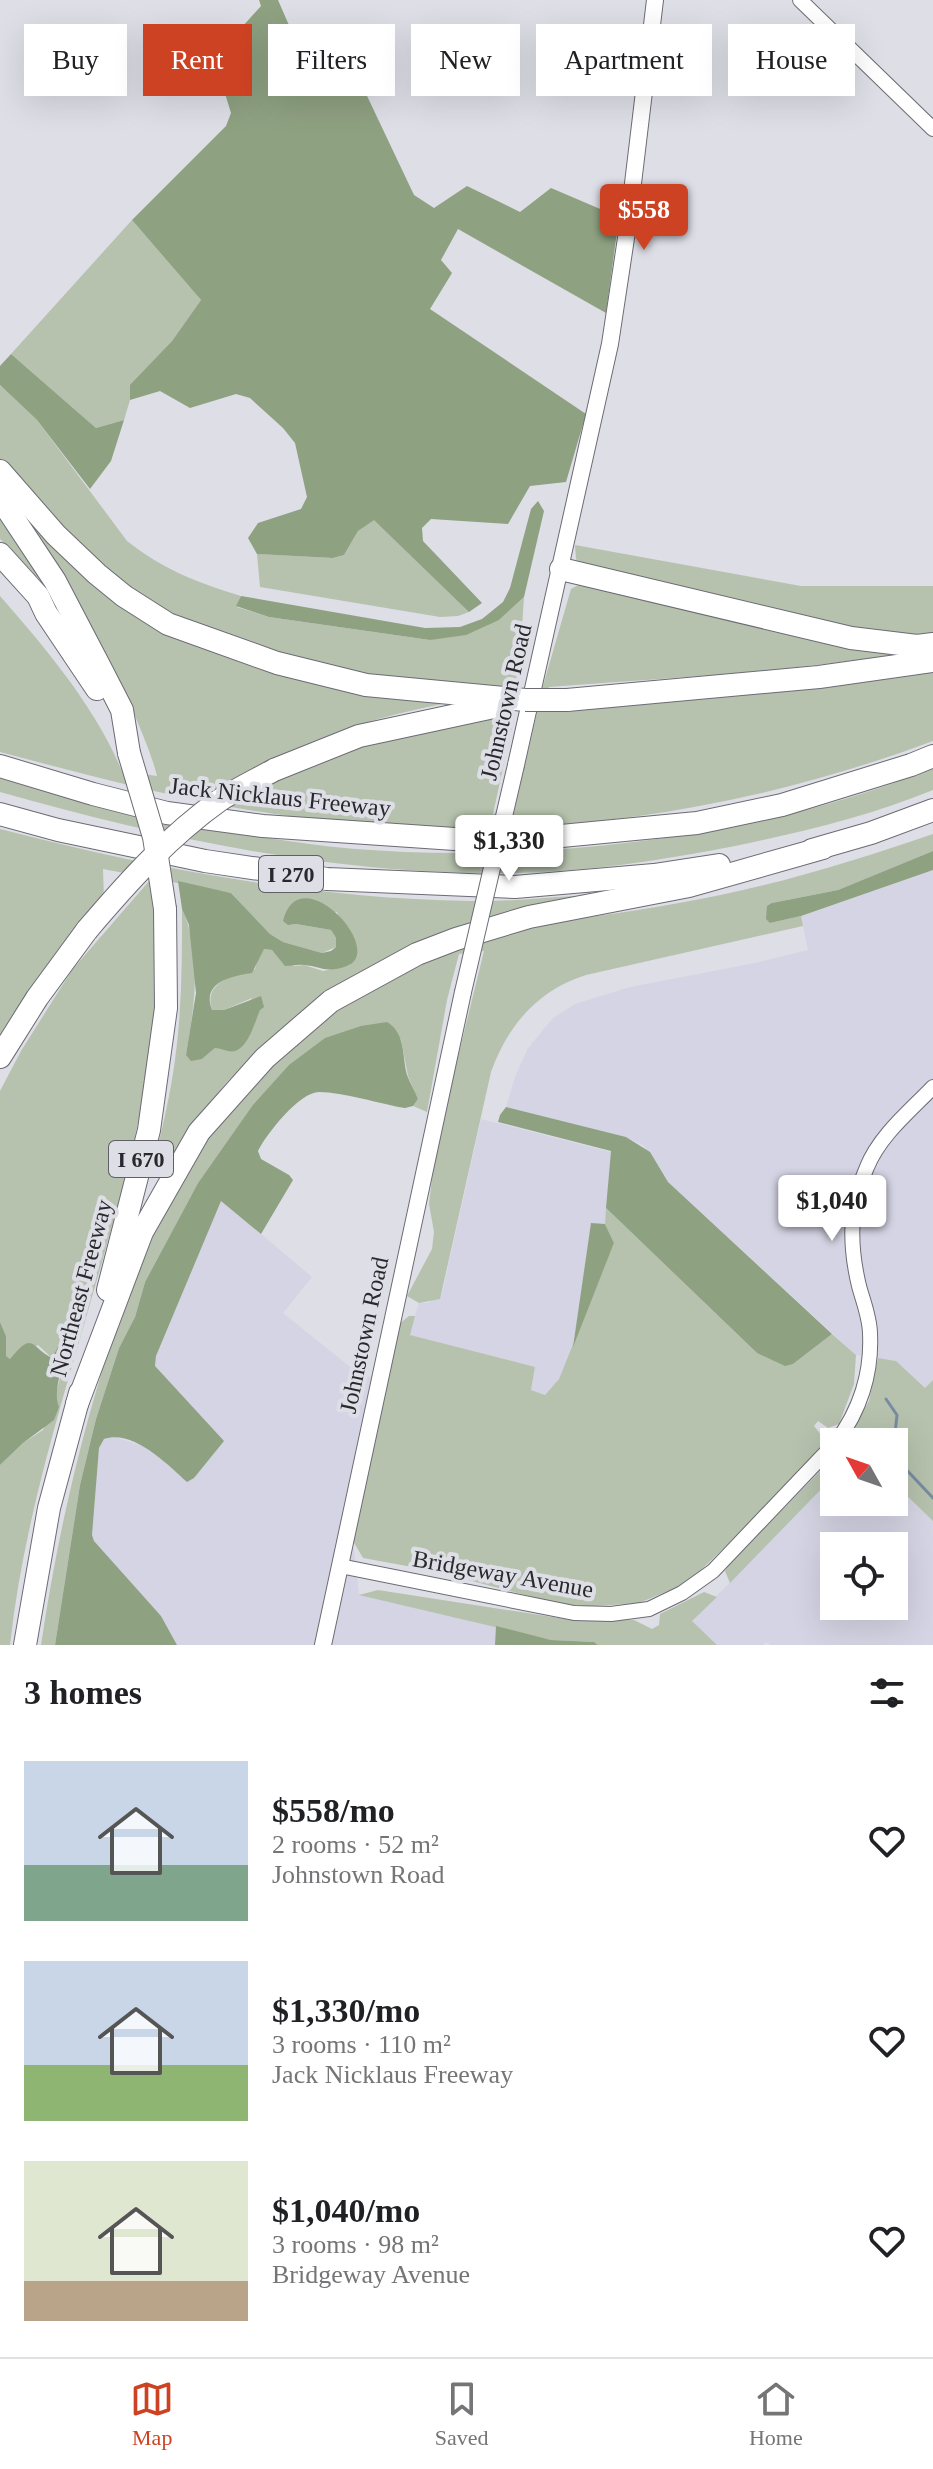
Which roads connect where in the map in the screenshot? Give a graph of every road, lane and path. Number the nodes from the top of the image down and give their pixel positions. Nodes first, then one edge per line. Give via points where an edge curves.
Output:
1 (655, 0) edge
2 (800, 0) edge
3 (933, 129) edge
4 (0, 471) edge
5 (0, 498) edge
6 (0, 554) edge
7 (561, 569) junction
8 (0, 573) edge
9 (46, 613) junction
10 (933, 644) edge
11 (933, 661) edge
12 (494, 702) junction
13 (129, 753) junction
14 (933, 756) edge
15 (0, 766) edge
16 (933, 810) edge
17 (0, 814) edge
18 (823, 848) junction
19 (5, 1049) edge
20 (0, 1065) edge
21 (933, 1087) edge
22 (77, 1404) junction
23 (846, 1428) edge
24 (820, 1459) edge
25 (340, 1566) junction
26 (25, 1645) edge
27 (323, 1645) edge

1 - 7 main road, Johnstown Road via 610,344
2 - 3 street
4 - 12 highway via 97,574 168,624 277,663 366,685
5 - 13 highway via 55,581 108,682 122,710
6 - 9 highway via 38,596
7 - 10 highway via 851,638
7 - 25 main road, Johnstown Road, bridge via 463,992
8 - 9 highway
9 - 13 highway via 92,681
11 - 12 highway, bridge via 819,677
12 - 19 highway, bridge via 359,736 274,770 222,799 176,835 119,892
13 - 22 highway, Northeast Freeway / I 670, bridge via 154,837 165,909 166,1008 149,1130
14 - 15 highway, Jack Nicklaus Freeway / I 270 via 782,805 697,823 499,842 263,826 167,813
16 - 18 highway, I 270
17 - 18 highway, I 270 via 221,864 327,879 476,886 654,875
18 - 22 highway via 689,886 529,917 456,939 331,1001 265,1058 199,1132 142,1232
19 - 20 highway
21 - 23 street, Bridgeway Avenue via 887,1135 856,1196 852,1252 871,1331 862,1397
22 - 26 highway, Northeast Freeway / I 670 via 49,1508
24 - 25 street, Bridgeway Avenue via 713,1571 649,1609 574,1613
25 - 27 main road, Johnstown Road

